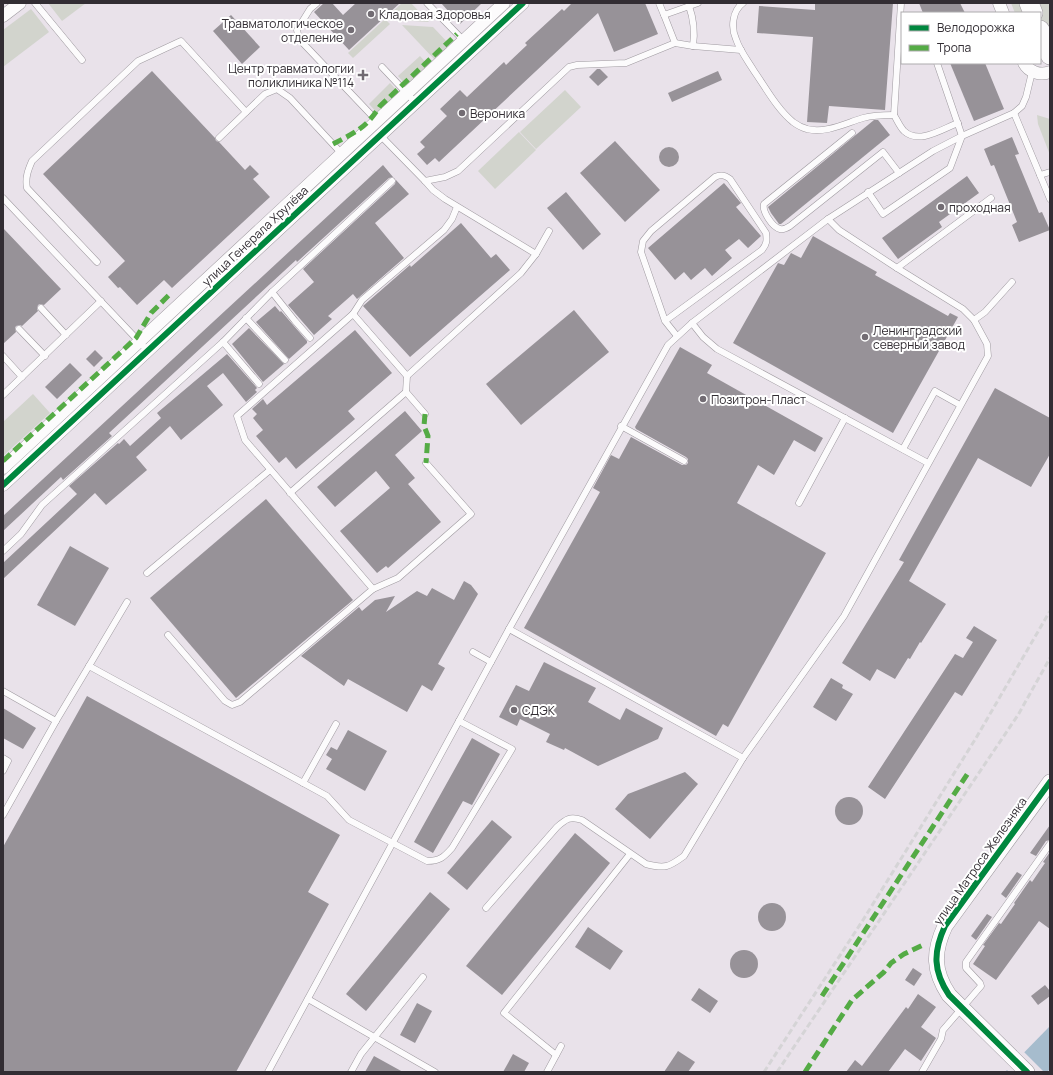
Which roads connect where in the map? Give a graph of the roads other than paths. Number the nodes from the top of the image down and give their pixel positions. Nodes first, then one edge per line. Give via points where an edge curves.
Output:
1 (20, 3) edge
2 (35, 3) edge
3 (317, 3) edge
4 (427, 3) edge
5 (504, 3) edge
6 (523, 3) edge
7 (659, 3) edge
8 (698, 3) edge
9 (743, 3) edge
10 (901, 3) edge
11 (689, 6) junction
12 (664, 15) junction
13 (3, 16) edge
14 (1041, 32) edge
15 (464, 41) junction
16 (675, 43) junction
17 (693, 46) junction
18 (472, 50) junction
19 (740, 50) junction
20 (1050, 55) edge
21 (82, 60) dead end
22 (937, 64) edge
23 (382, 67) dead end
24 (1028, 67) edge
25 (1050, 72) edge
26 (407, 93) junction
27 (415, 102) junction
28 (246, 112) junction
29 (1014, 113) junction
30 (894, 115) junction
31 (958, 123) junction
32 (374, 124) junction
33 (383, 133) junction
34 (852, 133) dead end
35 (962, 136) junction
36 (219, 138) dead end
37 (342, 154) junction
38 (350, 163) junction
39 (1050, 172) edge
40 (899, 173) junction
41 (1040, 175) junction
42 (392, 181) dead end
43 (425, 181) junction
44 (868, 192) junction
45 (3, 198) edge
46 (991, 198) dead end
47 (1050, 199) edge
48 (458, 207) junction
49 (828, 219) junction
50 (549, 231) dead end
51 (536, 254) junction
52 (96, 262) dead end
53 (897, 268) junction
54 (1012, 282) dead end
55 (272, 292) junction
56 (101, 301) junction
57 (41, 308) dead end
58 (353, 314) junction
59 (246, 318) junction
60 (974, 320) junction
61 (666, 321) junction
62 (692, 323) junction
63 (19, 329) dead end
64 (66, 335) junction
65 (677, 336) junction
66 (310, 338) dead end
67 (140, 342) junction
68 (223, 342) junction
69 (148, 351) junction
70 (3, 356) edge
71 (44, 356) junction
72 (285, 360) dead end
73 (407, 376) junction
74 (22, 377) junction
75 (259, 384) dead end
76 (406, 392) junction
77 (3, 395) edge
78 (960, 406) junction
79 (425, 414) dead end
80 (846, 418) junction
81 (621, 426) junction
82 (903, 449) junction
83 (684, 461) dead end
84 (426, 463) dead end
85 (928, 463) junction
86 (3, 468) edge
87 (270, 470) junction
88 (3, 485) edge
89 (290, 493) junction
90 (800, 503) dead end
91 (3, 551) edge
92 (147, 574) dead end
93 (373, 589) junction
94 (127, 602) dead end
95 (509, 630) junction
96 (168, 635) dead end
97 (473, 652) dead end
98 (491, 662) junction
99 (89, 666) junction
100 (3, 691) edge
101 (459, 721) junction
102 (56, 722) junction
103 (336, 724) dead end
104 (3, 758) edge
105 (744, 758) junction
106 (3, 771) edge
107 (1050, 782) edge
108 (303, 783) junction
109 (3, 815) edge
110 (392, 843) junction
111 (1050, 844) edge
112 (630, 854) junction
113 (486, 908) dead end
114 (423, 977) dead end
115 (308, 999) junction
116 (962, 1008) junction
117 (374, 1038) junction
118 (561, 1046) dead end
119 (556, 1055) junction
120 (268, 1072) edge
121 (351, 1072) edge
122 (435, 1072) edge
123 (547, 1072) edge
124 (922, 1072) edge
125 (1027, 1072) edge

1 - 13 street
2 - 21 lane
3 - 32 lane via 310,9 297,30 299,39
4 - 15 lane
5 - 15 street, улица Генерала Хрулёва
6 - 18 street, улица Генерала Хрулёва
7 - 12 lane
8 - 11 lane
9 - 19 lane via 734,15 733,26
10 - 30 lane
11 - 12 lane
11 - 17 lane via 695,33
12 - 16 lane
14 - 20 main road
15 - 18 lane
15 - 26 street, улица Генерала Хрулёва
16 - 17 lane
16 - 43 lane via 626,63 569,67 458,171
17 - 19 lane
18 - 27 street, улица Генерала Хрулёва
19 - 30 lane via 785,114 794,123 807,129 821,131 877,115
22 - 31 lane
23 - 26 lane
24 - 25 street via 1039,74
24 - 29 lane via 1024,102
26 - 27 lane
26 - 32 street, улица Генерала Хрулёва
27 - 33 street, улица Генерала Хрулёва
28 - 36 lane
28 - 37 lane via 265,94 280,90
28 - 52 lane via 181,41 138,61 32,161 27,171 27,188
29 - 35 lane
29 - 41 lane
30 - 31 lane via 903,130 915,137 924,137
31 - 35 lane
32 - 33 lane
32 - 37 street, улица Генерала Хрулёва
33 - 38 street, улица Генерала Хрулёва
33 - 43 lane
34 - 40 lane via 764,204 764,213 776,227 784,229 790,226 883,152
35 - 40 lane
35 - 44 lane via 950,168 883,214
37 - 38 lane
37 - 67 street, улица Генерала Хрулёва
38 - 69 street, улица Генерала Хрулёва
39 - 41 lane
40 - 44 lane
41 - 47 lane
42 - 55 lane
43 - 48 lane
44 - 49 lane
45 - 56 lane
46 - 53 lane
48 - 51 lane
48 - 58 lane via 444,230 362,300
49 - 53 lane via 839,230
49 - 62 lane
50 - 51 lane
51 - 73 lane via 521,273
53 - 60 lane via 963,309
54 - 60 lane via 985,312
55 - 59 lane
55 - 66 lane
56 - 64 lane
56 - 67 lane
57 - 64 lane
58 - 73 lane
58 - 87 lane via 237,416 245,440
59 - 68 lane
59 - 72 lane
60 - 78 lane via 987,344 988,356
61 - 61 lane via 641,252 643,241 651,231 715,177 726,176 766,233 766,245
61 - 65 lane
62 - 65 lane
62 - 80 lane via 717,349
63 - 71 lane
64 - 71 lane
65 - 81 lane via 661,356
67 - 69 lane
67 - 86 street, улица Генерала Хрулёва
68 - 75 lane
68 - 91 lane via 42,505 21,534
69 - 88 street, улица Генерала Хрулёва
70 - 74 lane
71 - 74 lane
73 - 76 lane
74 - 77 lane
76 - 79 lane
76 - 89 lane
78 - 82 lane via 935,391
78 - 85 lane
80 - 82 lane
80 - 90 lane
81 - 83 lane
81 - 95 lane
82 - 85 lane
84 - 93 lane via 471,514 398,578
85 - 105 lane via 844,616
87 - 89 lane
87 - 92 lane
89 - 93 lane
93 - 96 lane via 240,702 232,704 225,701
94 - 99 lane
95 - 98 lane
95 - 105 lane
97 - 98 lane
98 - 101 lane
99 - 102 lane
99 - 108 lane
100 - 102 lane
101 - 110 lane
101 - 110 lane via 512,749 445,856 436,861 427,861
102 - 109 lane
103 - 108 lane
104 - 106 lane via 8,761
105 - 112 lane via 684,856 671,865 658,868
107 - 116 street, улица Матроса Железняка via 945,926 939,939 936,950 938,972 949,995
108 - 110 lane via 327,796 349,820
110 - 115 lane
111 - 116 lane via 966,962 966,968 981,986
112 - 113 lane via 574,817 557,827
112 - 119 lane via 504,1013
114 - 117 lane
115 - 117 lane
115 - 120 lane
116 - 124 lane via 943,1030 941,1039
116 - 125 street, улица Матроса Железняка
117 - 121 lane
117 - 122 lane
118 - 119 lane
119 - 123 lane

